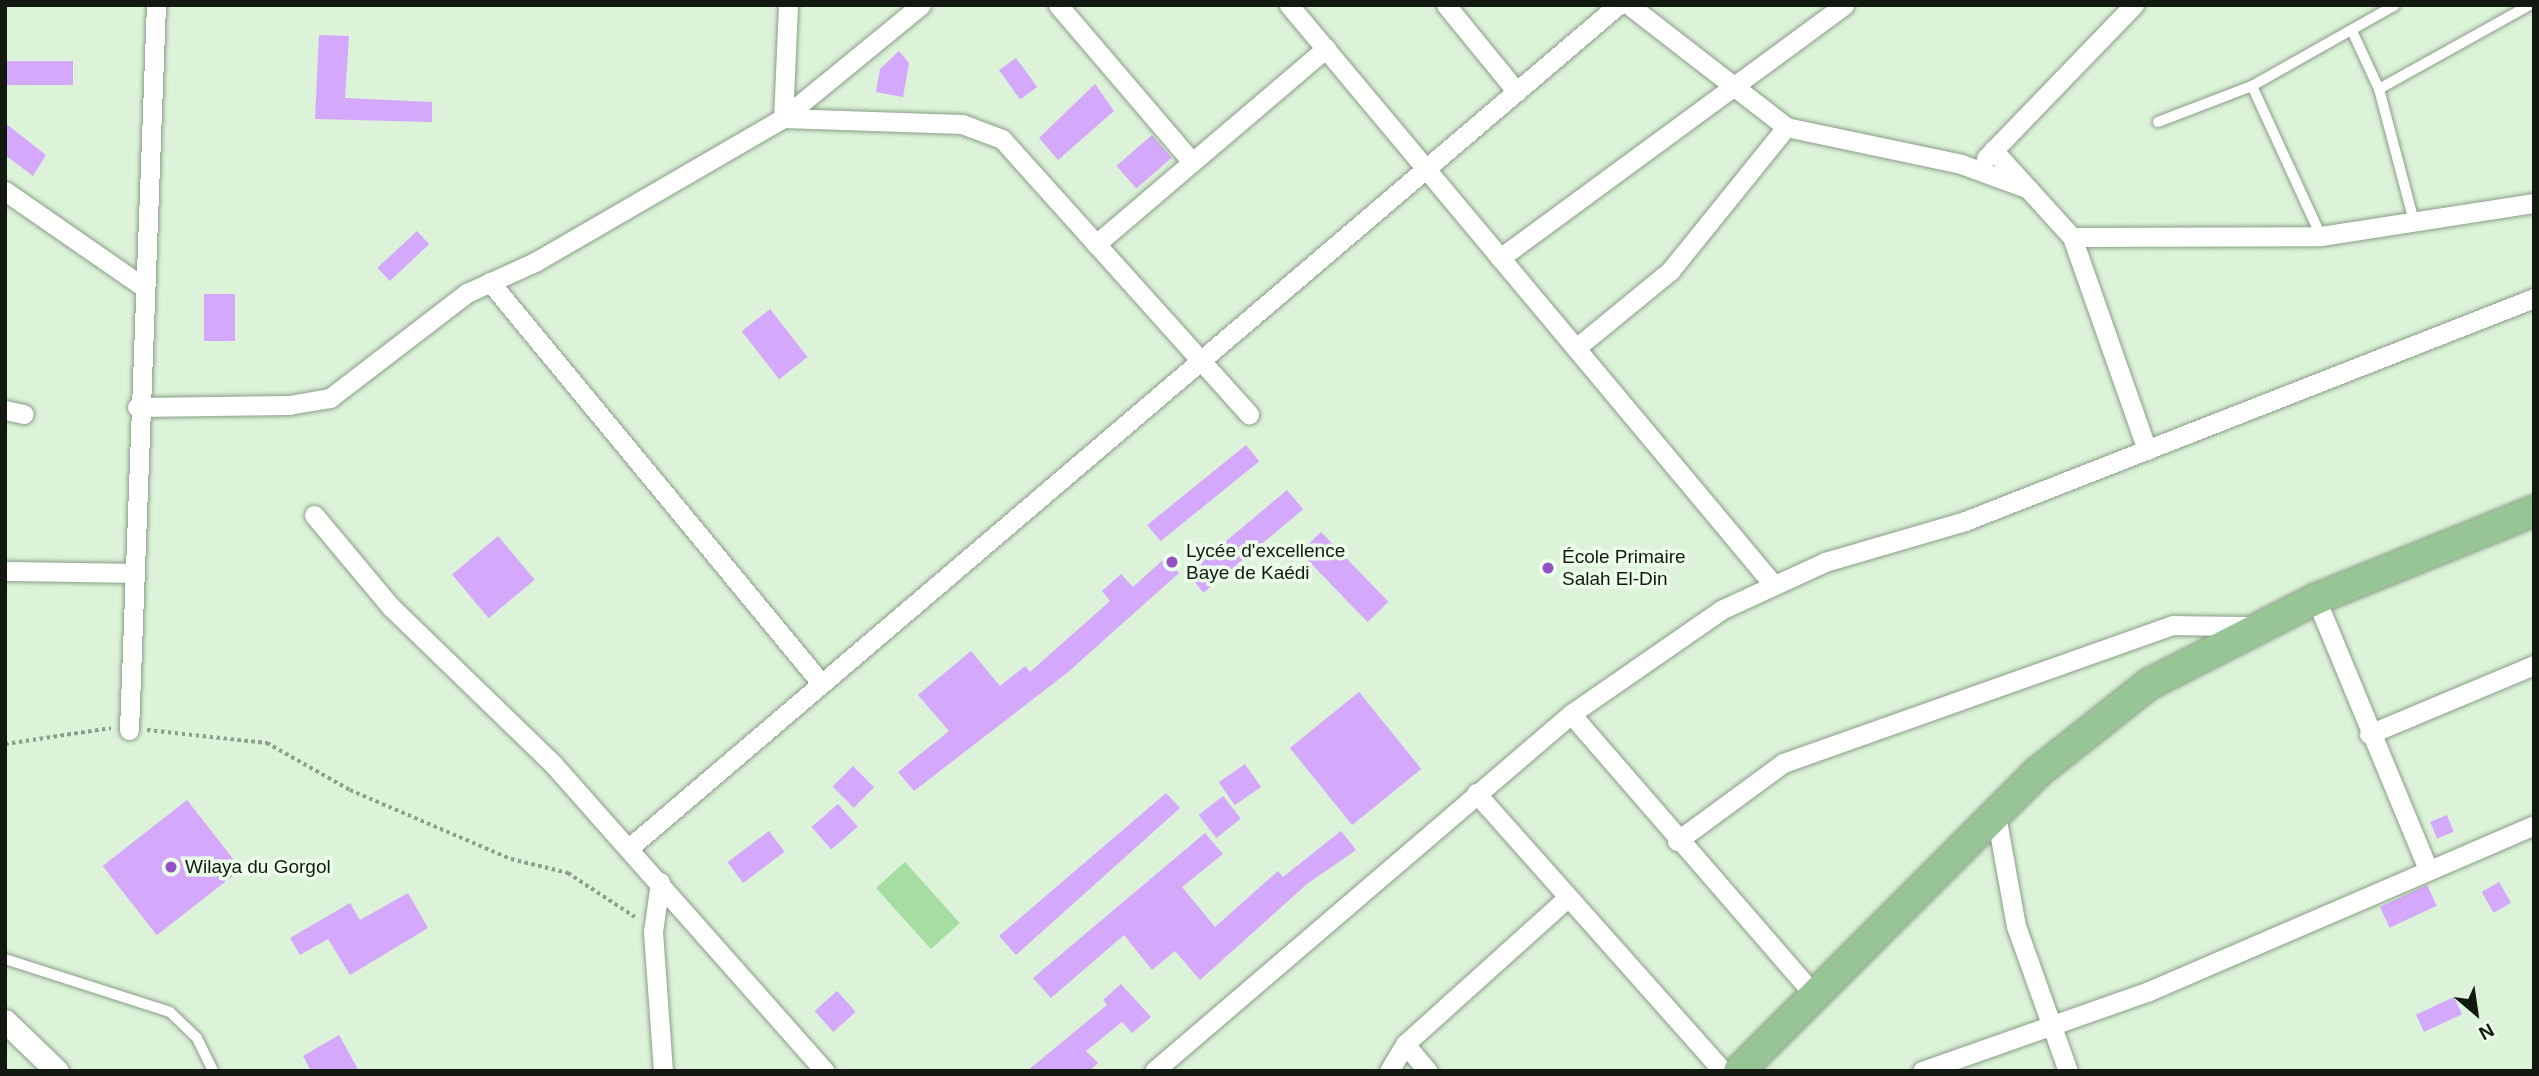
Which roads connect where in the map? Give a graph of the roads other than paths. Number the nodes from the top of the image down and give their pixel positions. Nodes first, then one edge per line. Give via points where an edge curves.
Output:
1 (156, 5) edge
2 (788, 5) edge
3 (921, 5) edge
4 (1058, 5) edge
5 (1289, 5) edge
6 (1446, 5) edge
7 (1629, 5) edge
8 (1844, 5) edge
9 (2134, 5) edge
10 (2395, 5) edge
11 (2530, 5) edge
12 (1610, 8) edge
13 (2353, 33) junction
14 (1326, 48) junction
15 (1734, 85) junction
16 (2252, 86) junction
17 (2379, 89) junction
18 (1517, 92) junction
19 (783, 118) junction
20 (2158, 122) dead end
21 (1786, 127) junction
22 (1993, 150) junction
23 (1192, 162) junction
24 (1426, 169) junction
25 (1975, 169) junction
26 (2029, 190) junction
27 (5, 191) edge
28 (2534, 203) edge
29 (2414, 225) junction
30 (2322, 236) junction
31 (2072, 237) junction
32 (1096, 244) junction
33 (1500, 258) junction
34 (490, 282) junction
35 (145, 288) junction
36 (2534, 298) edge
37 (1576, 348) junction
38 (1201, 360) junction
39 (137, 407) junction
40 (1249, 414) dead end
41 (2147, 450) junction
42 (2534, 511) edge
43 (314, 515) dead end
44 (5, 571) edge
45 (130, 573) junction
46 (1773, 584) junction
47 (2316, 599) junction
48 (2258, 626) junction
49 (2534, 665) edge
50 (821, 683) junction
51 (1571, 714) junction
52 (129, 730) road end
53 (2369, 734) junction
54 (1476, 793) junction
55 (1996, 815) junction
56 (2534, 825) edge
57 (1677, 841) junction
58 (630, 847) junction
59 (2428, 870) junction
60 (660, 882) junction
61 (1567, 898) junction
62 (5, 959) edge
63 (1815, 996) junction
64 (5, 1021) edge
65 (2052, 1022) junction
66 (1405, 1044) junction
67 (57, 1071) edge
68 (213, 1071) edge
69 (663, 1071) edge
70 (825, 1071) edge
71 (1154, 1071) edge
72 (1389, 1071) edge
73 (1428, 1071) edge
74 (1723, 1071) edge
75 (1739, 1071) edge
76 (1922, 1071) edge
77 (2068, 1071) edge

1 - 35 street
2 - 19 street
3 - 19 street
4 - 23 street
5 - 14 street
6 - 18 street
7 - 15 street
8 - 15 street
9 - 22 street
10 - 13 lane
11 - 17 lane
12 - 18 street
13 - 16 lane
13 - 17 lane
14 - 23 street
14 - 24 street
15 - 21 street
15 - 33 street
16 - 20 lane
16 - 30 lane
17 - 29 lane
18 - 24 street
19 - 32 street via 985,129 1002,139
19 - 34 street
21 - 25 street
21 - 37 street via 1687,253
22 - 25 street
22 - 26 street
23 - 32 street
24 - 33 street
24 - 38 street
25 - 26 street
26 - 31 street
27 - 35 street
28 - 29 street
29 - 30 street
30 - 31 street
31 - 41 street
32 - 38 street
33 - 37 street
34 - 39 street via 450,304 330,398 289,405
34 - 50 street
35 - 39 street
36 - 41 street
37 - 46 street
38 - 40 street
38 - 50 street
39 - 45 street
41 - 46 street via 1965,521 1825,562
42 - 47 main road
43 - 58 street via 391,607
44 - 45 street
45 - 52 street
46 - 51 street via 1680,635
47 - 48 main road
47 - 53 street
48 - 55 main road via 2149,684 2076,737
48 - 57 street via 2173,625 1783,763
49 - 53 street
50 - 58 street
51 - 54 street
51 - 57 street
53 - 59 street
54 - 61 street
54 - 71 street
55 - 63 main road
55 - 65 street via 2017,926
56 - 59 street
57 - 63 street
58 - 60 street
59 - 65 street via 2149,991
60 - 69 street via 653,932
60 - 70 street
61 - 66 street
61 - 74 street
62 - 68 lane via 170,1012 197,1038
63 - 75 main road
64 - 67 street
65 - 76 street
65 - 77 street
66 - 72 street
66 - 73 street

